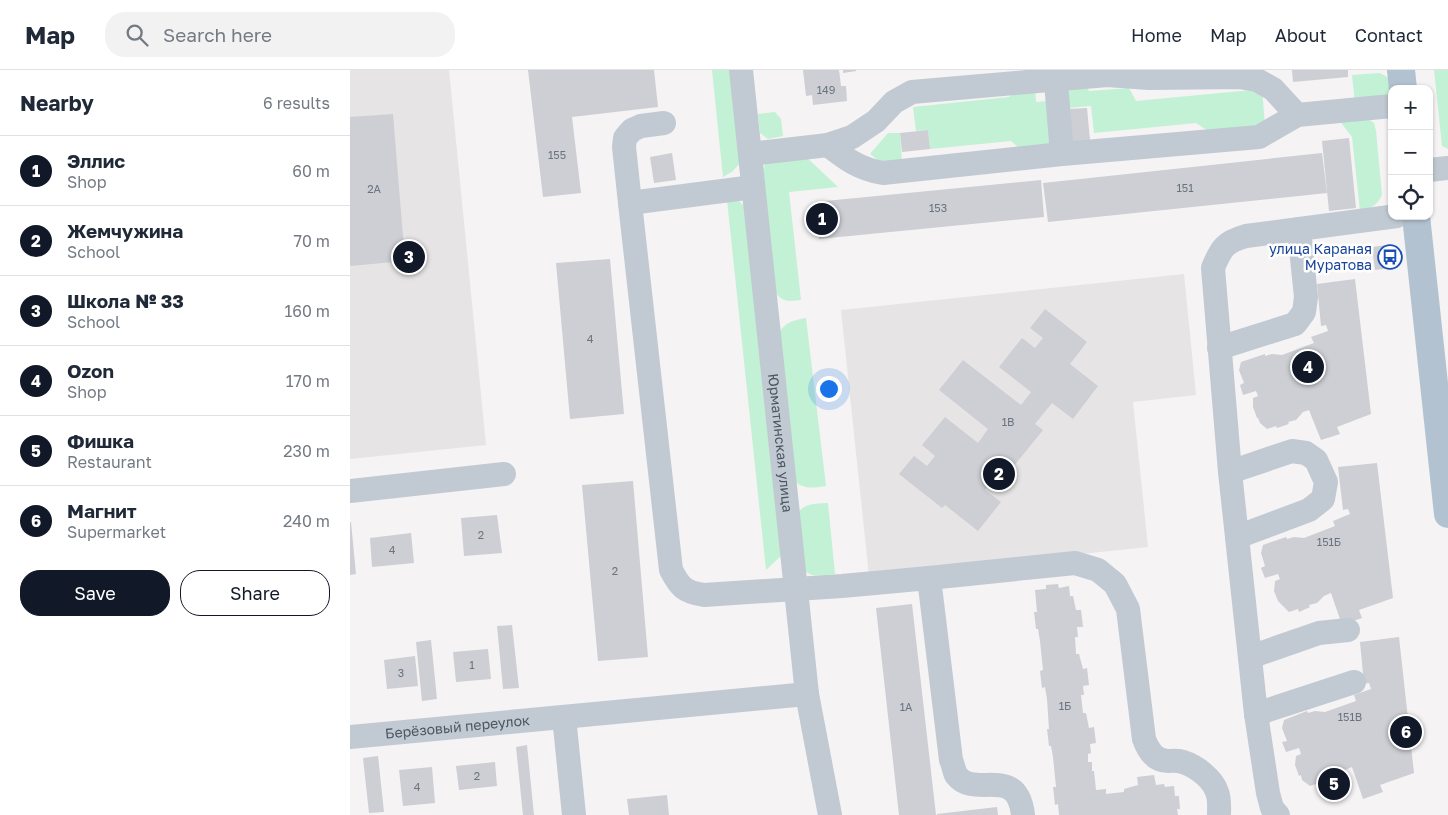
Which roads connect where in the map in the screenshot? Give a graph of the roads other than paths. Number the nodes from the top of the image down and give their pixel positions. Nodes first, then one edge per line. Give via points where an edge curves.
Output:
1 (741, 70) edge
2 (1401, 70) edge
3 (1055, 74) edge
4 (1403, 85) edge
5 (1388, 106) edge
6 (1297, 115) junction
7 (664, 123) dead end
8 (828, 145) junction
9 (750, 154) junction
10 (1062, 154) junction
11 (1448, 168) edge
12 (1433, 170) edge
13 (753, 187) junction
14 (630, 203) junction
15 (1388, 217) edge
16 (1416, 220) edge
17 (1299, 229) junction
18 (1219, 348) junction
19 (1446, 471) edge
20 (1230, 472) junction
21 (504, 474) dead end
22 (350, 492) edge
23 (1448, 514) edge
24 (1237, 537) junction
25 (929, 578) junction
26 (796, 588) junction
27 (1348, 630) dead end
28 (1250, 657) junction
29 (1354, 682) dead end
30 (807, 694) junction
31 (1256, 714) junction
32 (564, 717) junction
33 (350, 738) edge
34 (574, 815) edge
35 (830, 815) edge
36 (1023, 815) edge
37 (1219, 815) edge
38 (1278, 815) edge

1 - 9 street, Юрматинская улица
2 - 4 main road
3 - 6 street via 1257,80 1273,88
3 - 8 street via 912,92 894,102 876,121 852,137
3 - 10 street
5 - 6 street
6 - 10 street via 1258,137
7 - 14 street via 641,126 625,138
8 - 9 street
8 - 10 street via 853,164 883,173
9 - 13 street, Юрматинская улица
11 - 12 street
13 - 14 street
13 - 26 street, Юрматинская улица
14 - 26 street via 671,570 678,584 689,592 704,595
15 - 17 street
16 - 19 main road
17 - 18 street via 1306,297 1304,312 1295,324
17 - 18 street via 1231,240 1220,251 1213,268
18 - 20 street
19 - 23 main road
20 - 24 street
20 - 24 street via 1292,451 1306,453 1316,460 1326,482 1322,499 1309,510
21 - 22 street
24 - 28 street
25 - 26 street
25 - 36 street via 951,760 956,775 966,783 978,786 998,784 1011,789 1018,798
25 - 37 street via 1076,563 1098,570 1115,584 1128,609 1144,739 1149,750 1165,762 1181,761 1212,782 1218,792
26 - 30 street, Юрматинская улица
27 - 28 street via 1320,633
28 - 31 street
29 - 31 street
30 - 32 street, Берёзовый переулок
30 - 35 street, Юрматинская улица
31 - 38 street via 1268,793 1272,808
32 - 33 street, Берёзовый переулок
32 - 34 street

